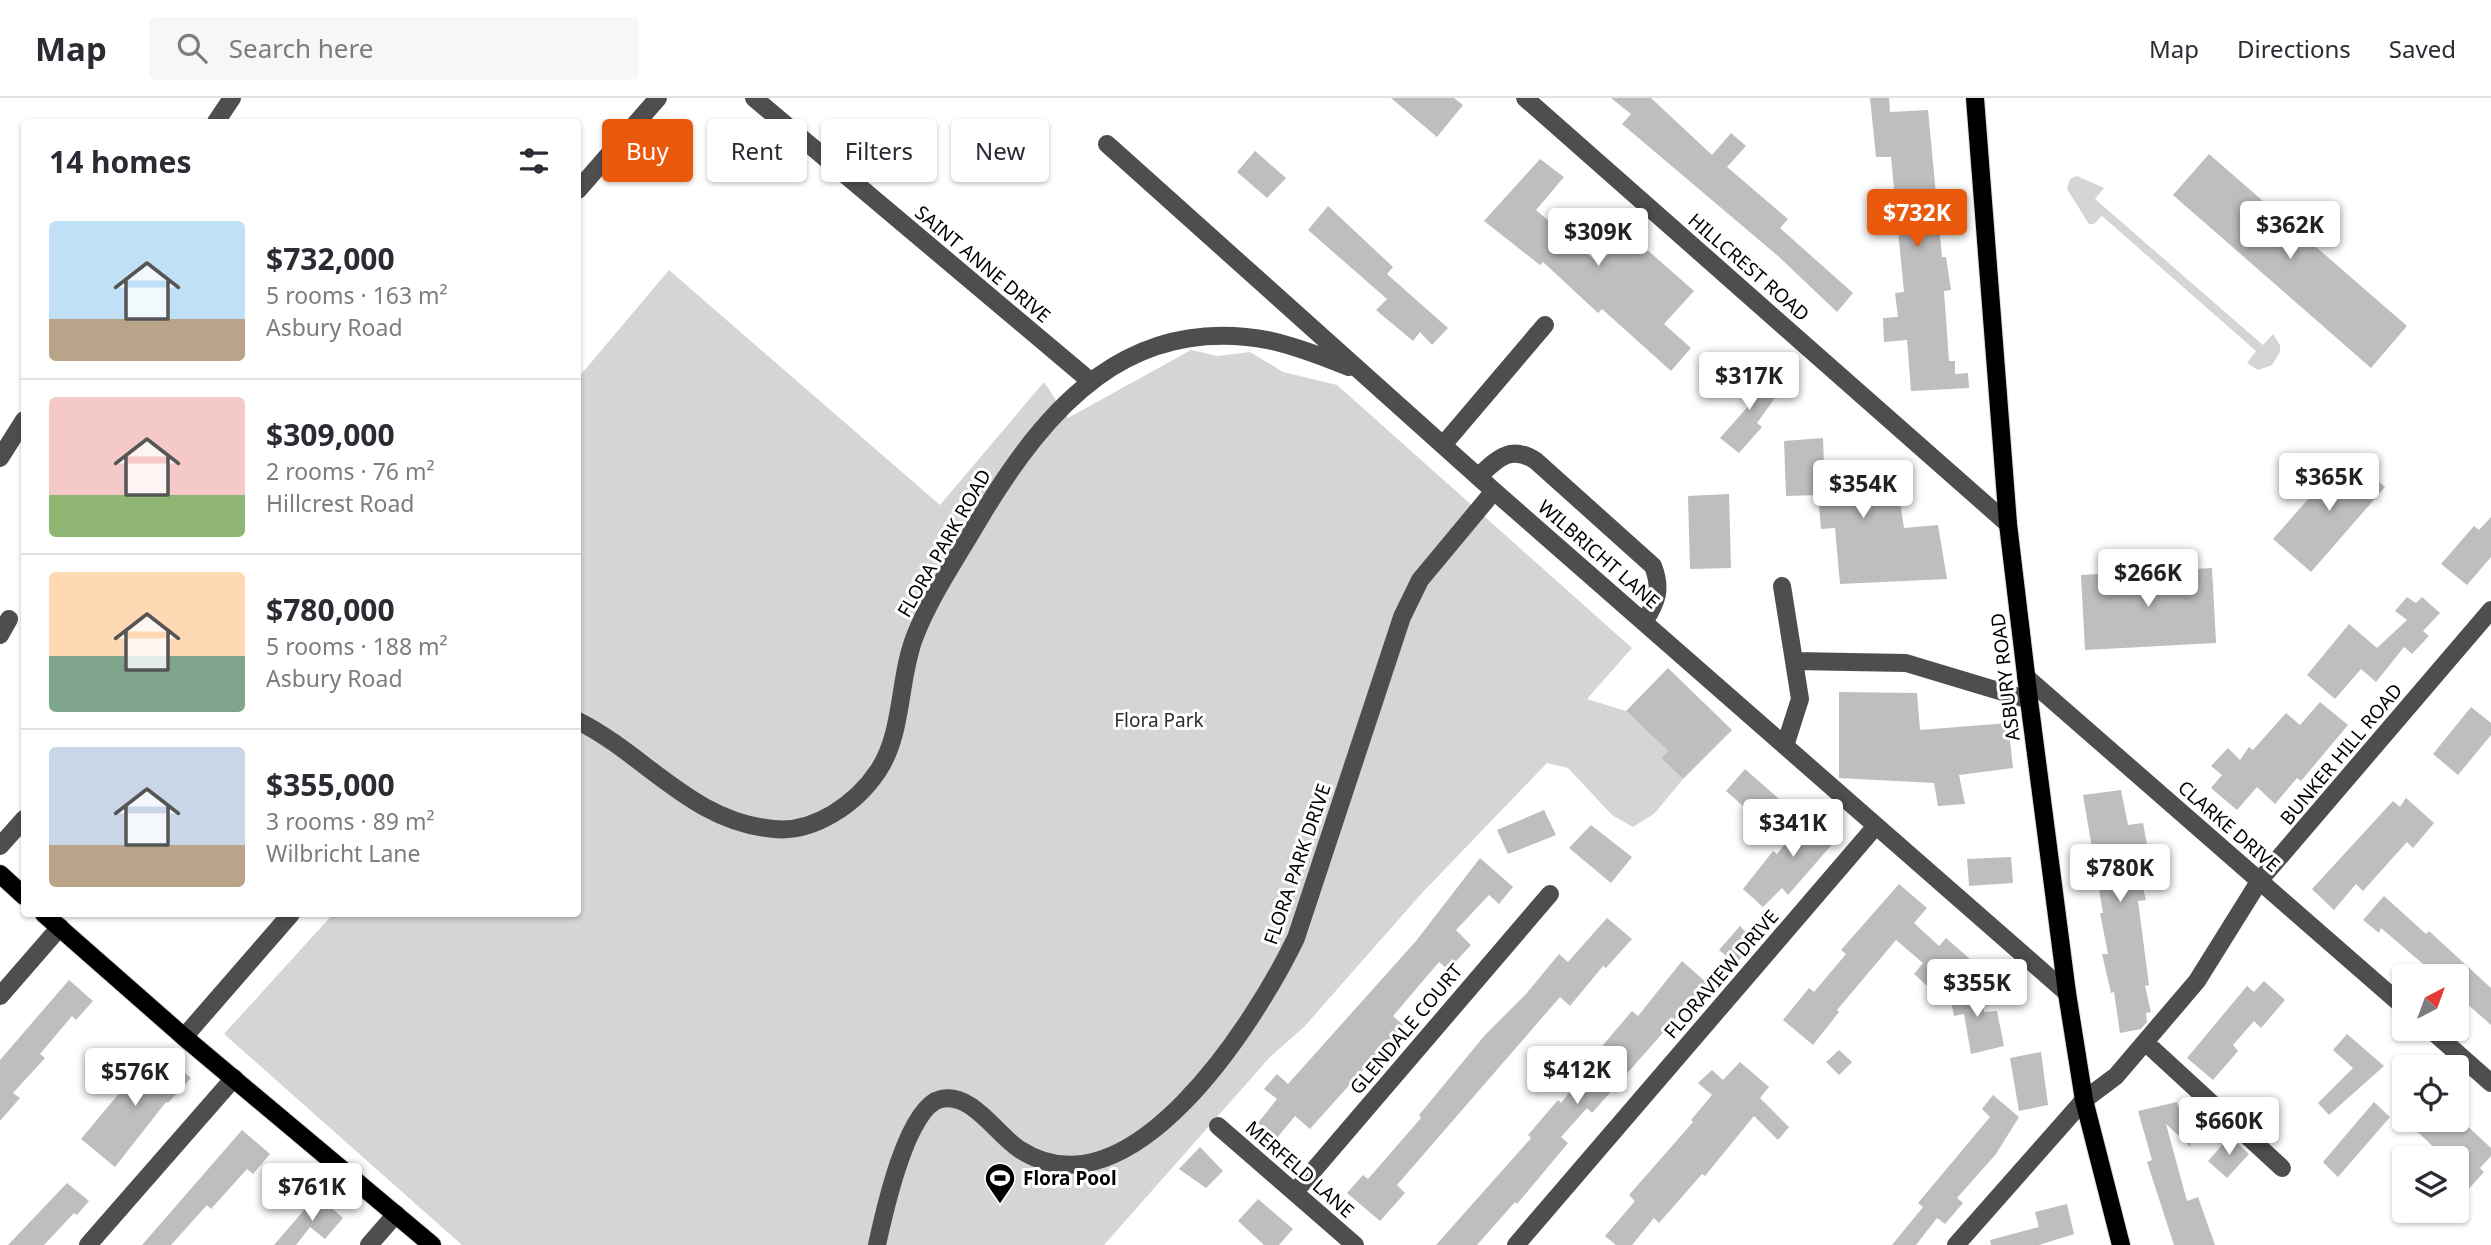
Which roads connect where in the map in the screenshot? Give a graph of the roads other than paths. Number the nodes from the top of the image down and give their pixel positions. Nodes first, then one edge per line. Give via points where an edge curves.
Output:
1 (232, 98) edge
2 (658, 98) edge
3 (754, 98) edge
4 (1525, 98) edge
5 (1975, 98) edge
6 (218, 119) edge
7 (1107, 144) dead end
8 (581, 187) edge
9 (1545, 325) dead end
10 (1362, 372) junction
11 (1089, 380) junction
12 (21, 425) edge
13 (1443, 444) junction
14 (0, 458) edge
15 (1479, 476) junction
16 (1494, 491) junction
17 (2008, 524) junction
18 (1782, 586) dead end
19 (2491, 610) edge
20 (1644, 622) junction
21 (1794, 661) junction
22 (2026, 677) junction
23 (2029, 701) junction
24 (581, 722) edge
25 (1785, 746) junction
26 (21, 822) edge
27 (1875, 827) junction
28 (0, 846) edge
29 (0, 874) edge
30 (2260, 880) junction
31 (21, 893) edge
32 (1550, 894) dead end
33 (47, 917) edge
34 (288, 917) edge
35 (60, 928) junction
36 (2067, 993) junction
37 (0, 996) edge
38 (2392, 996) edge
39 (184, 1037) junction
40 (2444, 1041) edge
41 (2145, 1042) junction
42 (234, 1078) junction
43 (2491, 1083) edge
44 (2084, 1100) junction
45 (1218, 1126) dead end
46 (2282, 1168) dead end
47 (1295, 1192) junction
48 (396, 1214) junction
49 (88, 1245) edge
50 (369, 1245) edge
51 (432, 1245) edge
52 (877, 1245) edge
53 (1354, 1245) edge
54 (1516, 1245) edge
55 (1956, 1245) edge
56 (2121, 1245) edge

1 - 6 street
2 - 8 street
3 - 11 street, SAINT ANNE DRIVE
4 - 17 street, HILLCREST ROAD
5 - 17 main road, ASBURY ROAD
7 - 10 street, WILBRICHT LANE
9 - 13 street
10 - 11 street, FLORA PARK ROAD via 1301,348 1216,336 1154,346
10 - 13 street, WILBRICHT LANE
11 - 24 street, FLORA PARK ROAD via 1019,460 951,568 914,637 894,733 878,771 848,803 814,825 776,830 744,825 693,802
12 - 14 street
13 - 15 street, WILBRICHT LANE
15 - 16 street, WILBRICHT LANE
15 - 20 street via 1501,456 1514,452 1536,461 1653,566 1659,580 1657,601
16 - 20 street, WILBRICHT LANE
16 - 52 street, FLORA PARK DRIVE via 1420,580 1402,617 1296,938 1279,974 1234,1043 1153,1130 1112,1158 1098,1162 1058,1165 1036,1159 968,1105 950,1098 931,1102 912,1130
17 - 22 main road, ASBURY ROAD
18 - 21 street
19 - 30 street, BUNKER HILL ROAD
20 - 25 street, WILBRICHT LANE
21 - 23 street via 1906,663
21 - 25 street via 1800,699
22 - 23 main road, ASBURY ROAD
22 - 30 street, CLARKE DRIVE
23 - 36 main road, ASBURY ROAD
25 - 27 street, WILBRICHT LANE
26 - 28 street
27 - 36 street, WILBRICHT LANE
27 - 54 street, FLORAVIEW DRIVE
29 - 31 main road
30 - 38 street, CLARKE DRIVE
30 - 41 street, BUNKER HILL ROAD via 2197,981
32 - 47 street, GLENDALE COURT
33 - 35 main road
34 - 39 street
35 - 37 street
35 - 39 main road
36 - 44 main road, ASBURY ROAD
39 - 42 main road
40 - 43 street
41 - 44 street, BUNKER HILL ROAD via 2116,1076
41 - 46 street
42 - 48 main road
42 - 49 street
44 - 55 street, BUNKER HILL ROAD
44 - 56 main road, ASBURY ROAD
45 - 47 street, MERFELD LANE
47 - 53 street, MERFELD LANE
48 - 50 street
48 - 51 main road

